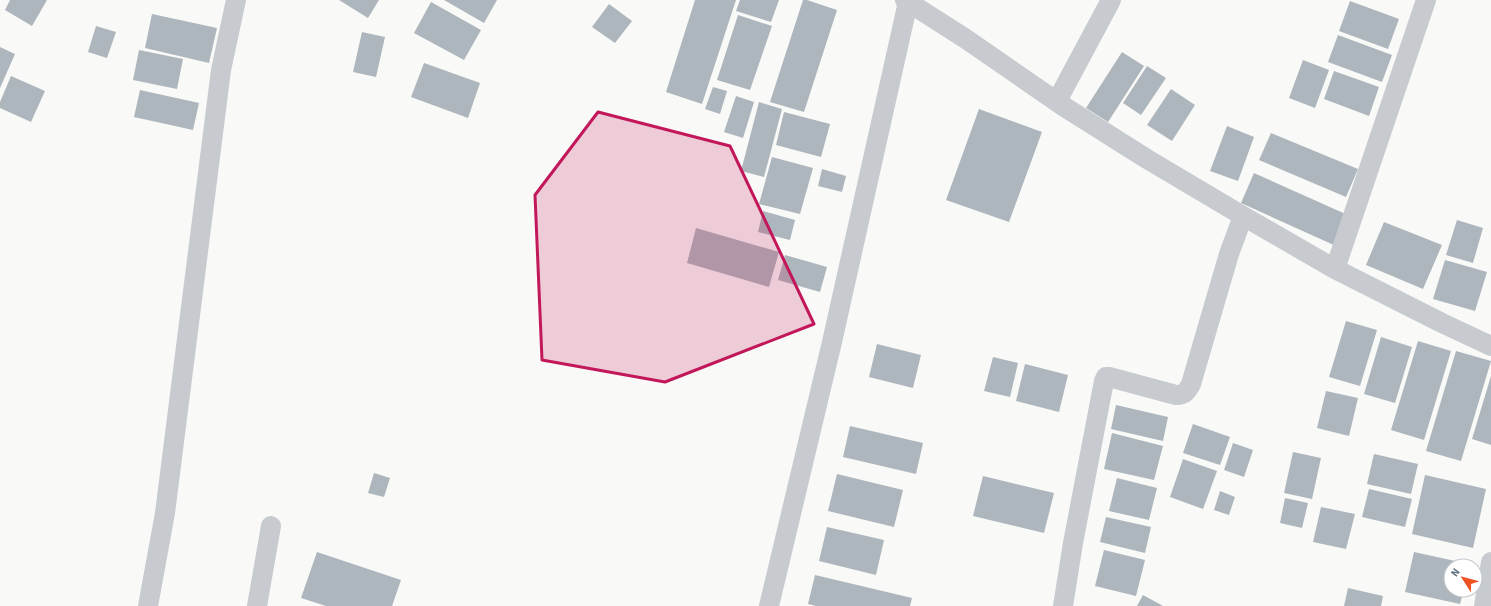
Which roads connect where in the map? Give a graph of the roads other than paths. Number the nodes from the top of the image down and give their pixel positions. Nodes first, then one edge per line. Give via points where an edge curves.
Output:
1 (236, 0) edge
2 (1111, 0) edge
3 (1426, 0) edge
4 (906, 1) edge
5 (1057, 101) junction
6 (1243, 216) junction
7 (1336, 269) junction
8 (1491, 346) edge
9 (271, 526) dead end
10 (1491, 562) edge
11 (148, 606) edge
12 (257, 606) edge
13 (769, 606) edge
14 (1063, 606) edge
15 (1484, 606) edge

1 - 11 street via 221,70 165,513
2 - 5 street
3 - 7 street
4 - 5 street
4 - 13 street via 832,342
5 - 6 street via 1147,159
6 - 7 street
6 - 14 street via 1191,384 1186,393 1176,395 1109,377 1105,379
7 - 8 street
9 - 12 street
10 - 15 street

